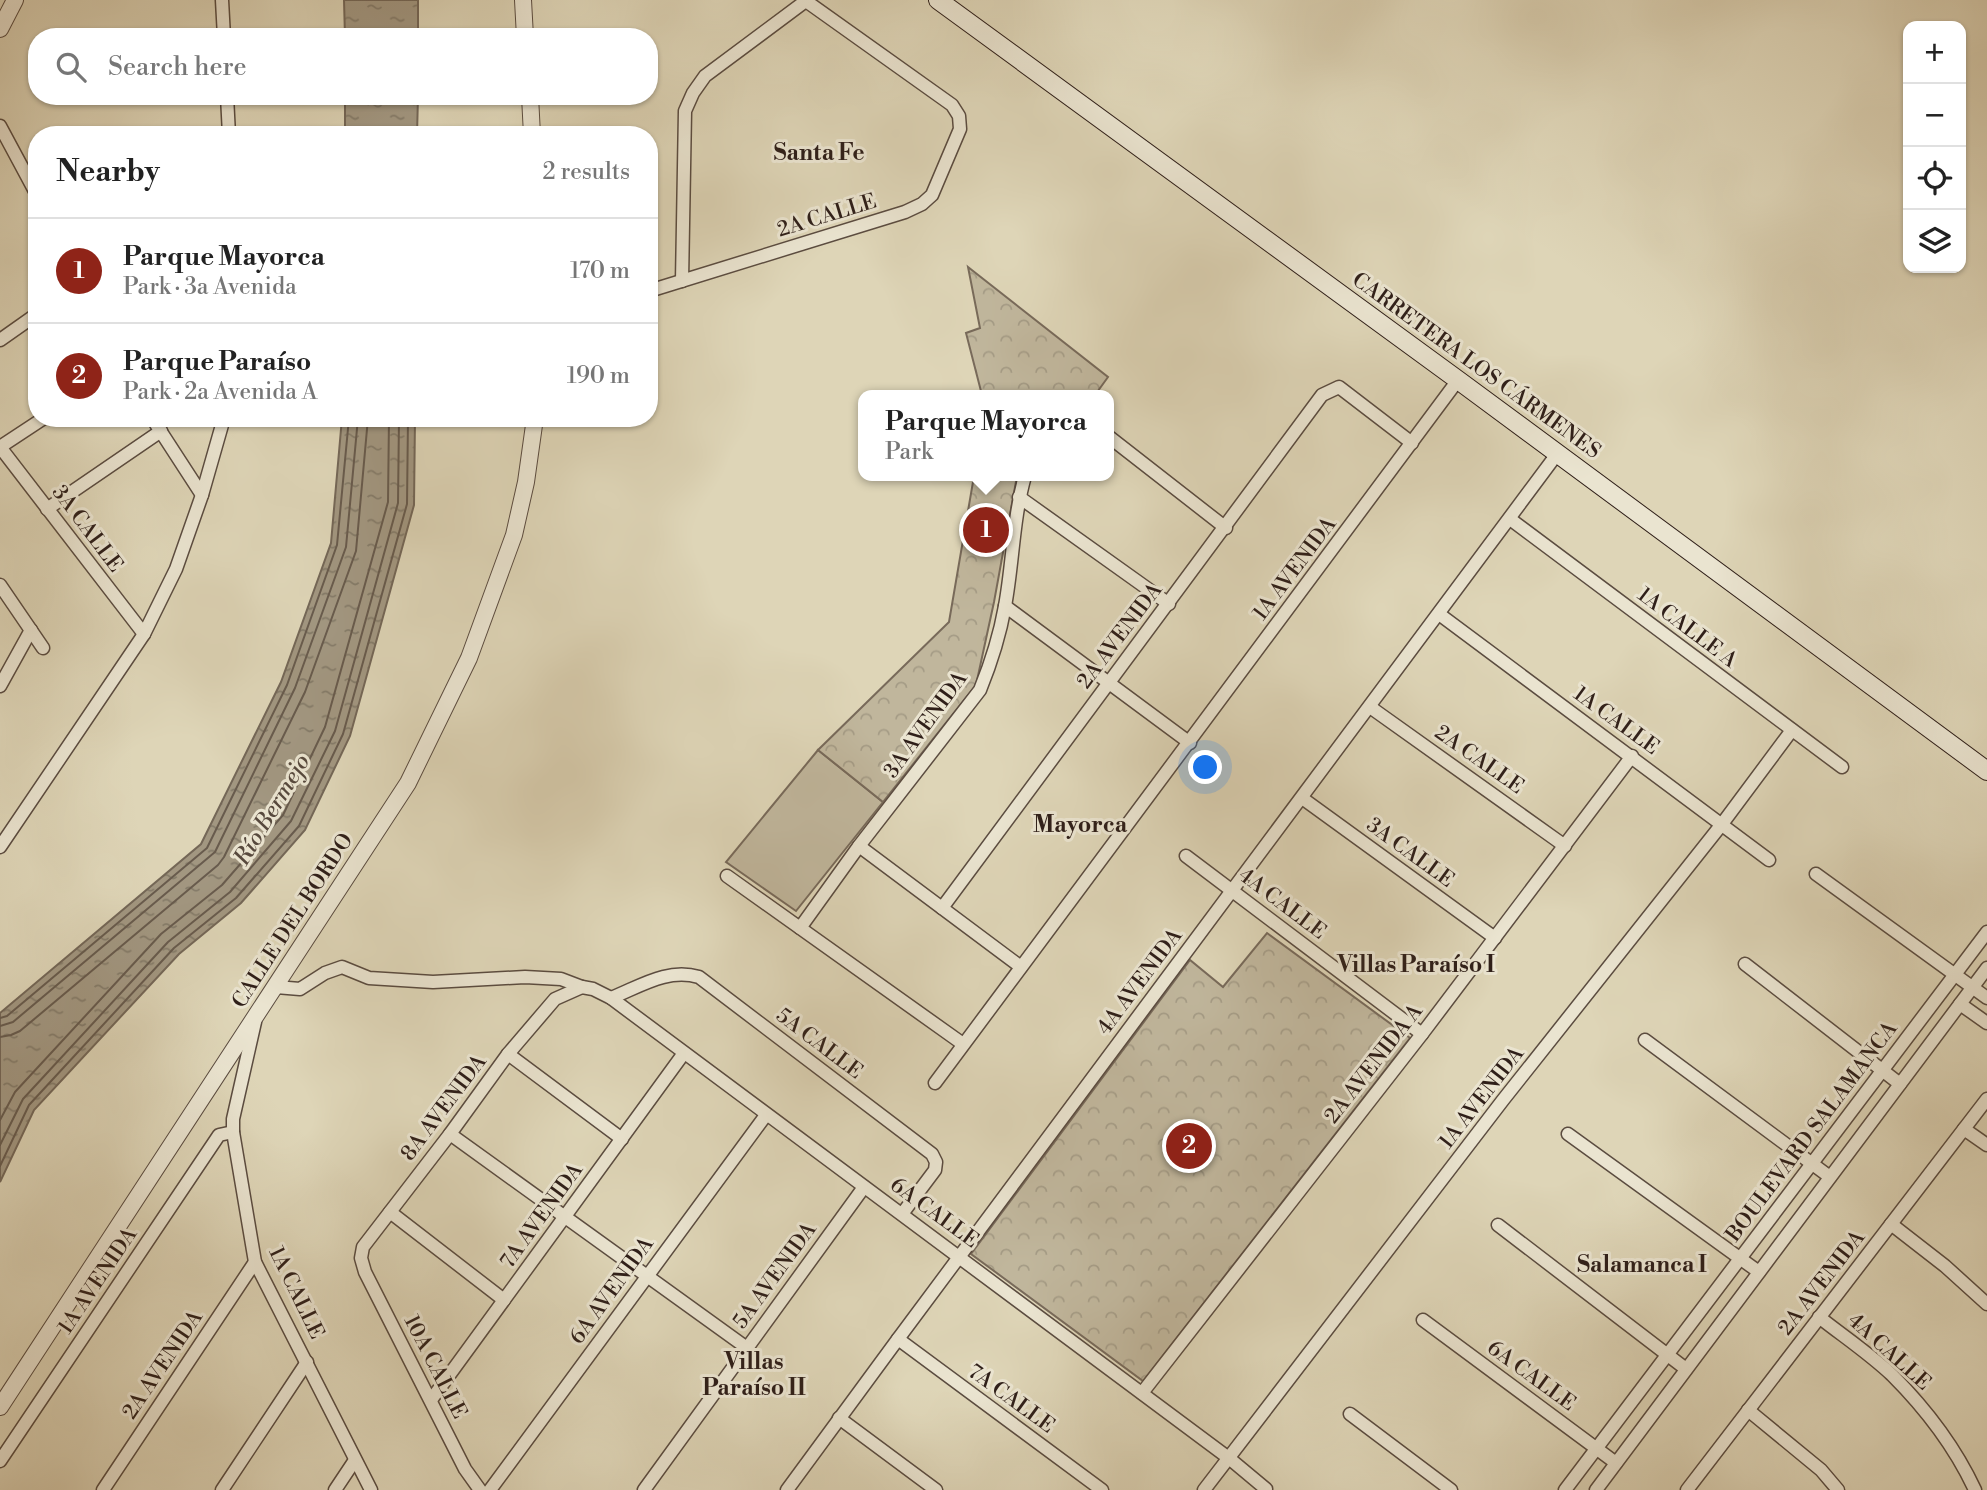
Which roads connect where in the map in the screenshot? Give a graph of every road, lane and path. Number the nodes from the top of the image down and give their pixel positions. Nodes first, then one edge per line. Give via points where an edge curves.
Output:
1 (15, 0) edge
2 (222, 0) edge
3 (523, 0) edge
4 (807, 0) edge
5 (938, 0) edge
6 (224, 28) edge
7 (525, 28) edge
8 (0, 29) edge
9 (227, 105) edge
10 (531, 105) edge
11 (0, 126) edge
12 (229, 126) edge
13 (532, 126) edge
14 (28, 178) edge
15 (682, 281) junction
16 (658, 288) edge
17 (28, 319) edge
18 (2, 333) edge
19 (1458, 380) junction
20 (30, 427) edge
21 (158, 427) edge
22 (221, 427) edge
23 (534, 427) edge
24 (161, 431) junction
25 (1114, 441) edge
26 (1412, 443) junction
27 (0, 447) edge
28 (1558, 454) junction
29 (1024, 481) edge
30 (202, 495) junction
31 (1019, 497) junction
32 (47, 509) junction
33 (1510, 519) junction
34 (1226, 528) junction
35 (0, 585) edge
36 (1169, 604) junction
37 (1005, 606) junction
38 (1439, 614) junction
39 (31, 630) junction
40 (144, 634) junction
41 (43, 648) dead end
42 (1109, 683) junction
43 (0, 686) edge
44 (1370, 707) junction
45 (1792, 730) junction
46 (1189, 743) junction
47 (1632, 756) junction
48 (1842, 767) dead end
49 (1987, 771) edge
50 (1301, 798) junction
51 (1722, 824) junction
52 (859, 846) junction
53 (1565, 846) junction
54 (0, 847) edge
55 (1186, 856) dead end
56 (1769, 860) dead end
57 (1816, 874) dead end
58 (727, 876) dead end
59 (1233, 890) junction
60 (942, 908) junction
61 (800, 928) junction
62 (1987, 932) edge
63 (1495, 938) junction
64 (1745, 964) dead end
65 (1021, 967) junction
66 (1987, 968) edge
67 (1955, 974) junction
68 (276, 987) junction
69 (1972, 987) junction
70 (576, 989) junction
71 (611, 998) junction
72 (1987, 998) edge
73 (1960, 1004) junction
74 (256, 1018) junction
75 (1987, 1023) edge
76 (1422, 1034) junction
77 (1645, 1040) dead end
78 (963, 1044) junction
79 (684, 1053) junction
80 (508, 1054) junction
81 (1883, 1070) junction
82 (935, 1083) dead end
83 (1900, 1084) junction
84 (1987, 1099) edge
85 (766, 1115) junction
86 (1964, 1129) junction
87 (233, 1132) junction
88 (1569, 1133) dead end
89 (450, 1134) junction
90 (622, 1139) junction
91 (1987, 1145) edge
92 (1812, 1164) junction
93 (1830, 1177) junction
94 (864, 1187) junction
95 (390, 1212) junction
96 (902, 1214) junction
97 (565, 1217) junction
98 (1891, 1224) junction
99 (1498, 1225) dead end
100 (960, 1256) junction
101 (361, 1258) joint
102 (1740, 1259) junction
103 (255, 1262) junction
104 (1759, 1272) junction
105 (647, 1277) junction
106 (504, 1300) junction
107 (1987, 1304) edge
108 (1819, 1317) junction
109 (1423, 1320) dead end
110 (898, 1339) junction
111 (747, 1349) junction
112 (1668, 1354) junction
113 (307, 1362) junction
114 (1686, 1369) junction
115 (1142, 1393) junction
116 (431, 1400) junction
117 (0, 1407) edge
118 (1748, 1410) junction
119 (1350, 1414) dead end
120 (839, 1418) junction
121 (1597, 1448) junction
122 (1230, 1459) junction
123 (355, 1460) junction
124 (0, 1461) edge
125 (1616, 1463) junction
126 (1266, 1489) edge
127 (103, 1490) edge
128 (222, 1490) edge
129 (335, 1490) edge
130 (371, 1490) edge
131 (480, 1490) edge
132 (490, 1490) edge
133 (644, 1490) edge
134 (788, 1490) edge
135 (936, 1490) edge
136 (1102, 1490) edge
137 (1204, 1490) edge
138 (1451, 1490) edge
139 (1565, 1490) edge
140 (1596, 1490) edge
141 (1686, 1490) edge
142 (1839, 1490) edge
143 (1975, 1490) edge

1 - 8 street
2 - 6 street
3 - 7 street
4 - 15 street via 705,76 693,93 685,111
4 - 15 street, 2A CALLE via 952,105 960,129 932,195 905,212
5 - 19 main road, CARRETERA LOS CÁRMENES
9 - 12 street
10 - 13 street
11 - 14 street
15 - 16 street, 2A CALLE
17 - 18 street
19 - 26 street, 1A AVENIDA
19 - 28 main road, CARRETERA LOS CÁRMENES
20 - 27 street
21 - 24 street
22 - 30 street
23 - 68 street, CALLE DEL BORDO via 514,536 469,658 408,783
24 - 30 street
24 - 32 street
25 - 34 street
26 - 34 street, 2A AVENIDA via 1339,387 1330,390
26 - 46 street, 1A AVENIDA
27 - 32 street, 3A CALLE
28 - 33 street, 4A AVENIDA
28 - 49 main road, CARRETERA LOS CÁRMENES
29 - 31 street, 3A AVENIDA
30 - 40 street via 176,569
31 - 36 street
31 - 37 street, 3A AVENIDA
32 - 40 street, 3A CALLE
33 - 38 street, 4A AVENIDA
33 - 45 street, 1A CALLE A
34 - 36 street, 2A AVENIDA
35 - 39 street
36 - 42 street, 2A AVENIDA
37 - 42 street
37 - 52 street, 3A AVENIDA via 980,690
38 - 44 street, 4A AVENIDA
38 - 47 street, 1A CALLE
39 - 41 street
39 - 43 street
40 - 54 street
42 - 46 street
42 - 60 street, 2A AVENIDA
44 - 50 street, 4A AVENIDA
44 - 53 street, 2A CALLE
45 - 48 street, 1A CALLE A
45 - 51 street, 1A AVENIDA
46 - 65 street, 1A AVENIDA
47 - 51 street, 1A CALLE
47 - 53 street, 2A AVENIDA A
50 - 59 street, 4A AVENIDA
50 - 63 street, 3A CALLE
51 - 56 street, 1A CALLE
51 - 122 street, 1A AVENIDA via 1503,1100
52 - 60 street
52 - 61 street, 3A AVENIDA
53 - 63 street, 2A AVENIDA A
55 - 59 street, 4A CALLE
57 - 67 street
58 - 61 street
59 - 76 street, 4A CALLE
59 - 100 street, 4A AVENIDA
60 - 65 street
61 - 78 street
62 - 67 street, BOULEVARD SALAMANCA
63 - 76 street, 2A AVENIDA A
64 - 81 street
65 - 78 street, 1A AVENIDA
66 - 69 street, BOULEVARD SALAMANCA
67 - 69 street
67 - 81 street, BOULEVARD SALAMANCA
68 - 70 street, 6A CALLE via 300,989 342,967 369,978 433,982 561,979
68 - 74 street, CALLE DEL BORDO
69 - 72 street
69 - 73 street, BOULEVARD SALAMANCA
70 - 71 street, 6A CALLE via 593,989
70 - 80 street, 8A AVENIDA via 555,999
71 - 79 street, 6A CALLE
71 - 96 street, 5A CALLE via 671,974 699,977 932,1154 935,1170
73 - 75 street
73 - 83 street, BOULEVARD SALAMANCA
74 - 87 street, 1A CALLE
74 - 117 street, CALLE DEL BORDO
76 - 115 street, 2A AVENIDA A
77 - 92 street
78 - 82 street, 1A AVENIDA
79 - 85 street, 6A CALLE
79 - 90 street, 7A AVENIDA
80 - 89 street, 8A AVENIDA
80 - 90 street
81 - 83 street
81 - 92 street, BOULEVARD SALAMANCA
83 - 93 street, BOULEVARD SALAMANCA
84 - 86 street, 2A AVENIDA
85 - 94 street, 6A CALLE
85 - 105 street, 6A AVENIDA
86 - 91 street
86 - 98 street, 2A AVENIDA
87 - 103 street, 1A CALLE
87 - 124 street, 1A AVENIDA via 219,1135
88 - 102 street
89 - 95 street, 8A AVENIDA
89 - 97 street
90 - 97 street, 7A AVENIDA
92 - 93 street
92 - 102 street, BOULEVARD SALAMANCA
93 - 104 street, BOULEVARD SALAMANCA
94 - 96 street, 6A CALLE
94 - 111 street, 5A AVENIDA
95 - 101 street, 8A AVENIDA via 363,1247
95 - 106 street
96 - 100 street, 6A CALLE
97 - 105 street
97 - 106 street, 7A AVENIDA
98 - 107 street
98 - 108 street, 2A AVENIDA
99 - 112 street
100 - 110 street, 4A AVENIDA
100 - 115 street, 6A CALLE
101 - 116 street, 10A CALLE
102 - 104 street
102 - 112 street, BOULEVARD SALAMANCA
103 - 113 street, 1A CALLE
103 - 127 street, 2A AVENIDA
104 - 114 street, BOULEVARD SALAMANCA
105 - 111 street
105 - 132 street, 6A AVENIDA
106 - 116 street, 7A AVENIDA
108 - 118 street, 2A AVENIDA
108 - 143 street, 4A CALLE via 1890,1374 1926,1412
109 - 121 street, 6A CALLE
110 - 120 street, 4A AVENIDA
110 - 136 street, 7A CALLE
111 - 133 street, 5A AVENIDA
112 - 114 street
112 - 121 street, BOULEVARD SALAMANCA
113 - 123 street, 1A CALLE
113 - 128 street
114 - 125 street, BOULEVARD SALAMANCA
115 - 122 street, 6A CALLE
116 - 131 street, 10A CALLE
118 - 141 street, 2A AVENIDA
118 - 142 street
119 - 138 street
120 - 134 street, 4A AVENIDA
120 - 135 street
121 - 125 street, 6A CALLE
121 - 139 street, BOULEVARD SALAMANCA
122 - 126 street, 6A CALLE
122 - 137 street, 1A AVENIDA
123 - 129 street
123 - 130 street, 1A CALLE
125 - 140 street, BOULEVARD SALAMANCA

